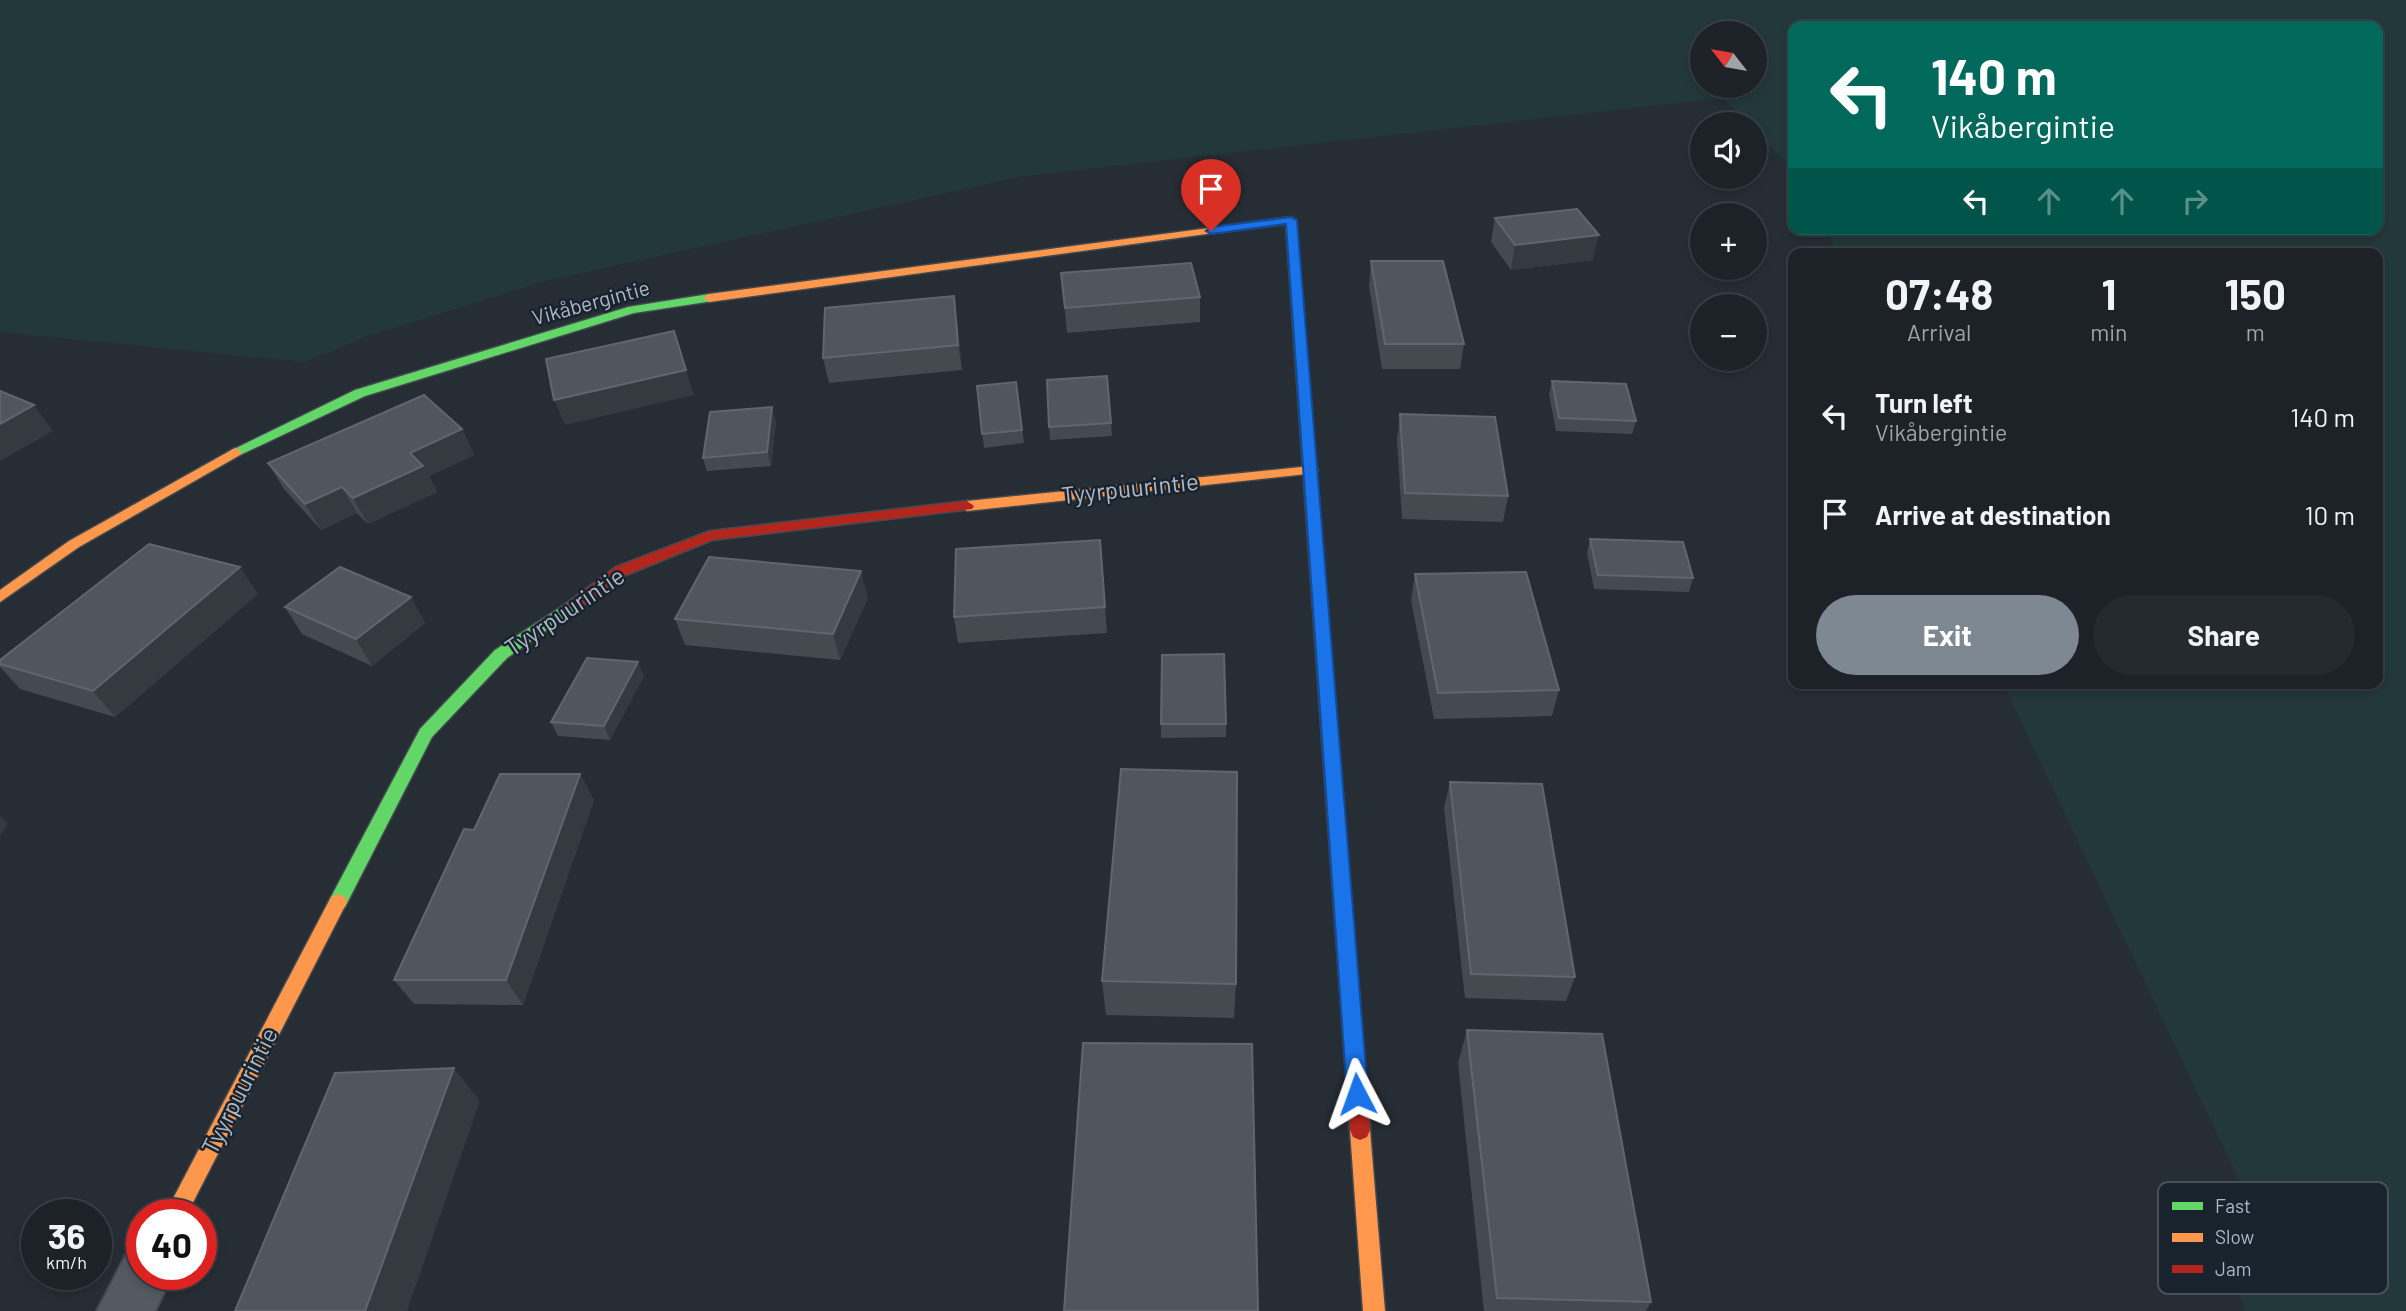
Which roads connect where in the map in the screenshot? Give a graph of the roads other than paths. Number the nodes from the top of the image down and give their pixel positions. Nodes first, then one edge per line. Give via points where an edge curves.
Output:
1 (1311, 470) junction
2 (0, 597) edge
3 (184, 1199) edge
4 (136, 1290) edge
5 (125, 1311) edge
6 (1374, 1311) edge

1 - 2 street, Vikåbergintie via 1291,220 632,310 359,393 231,454 74,544
1 - 3 street, Tyyrpuurintie via 773,527 710,537 621,571 501,654 426,733
1 - 6 street
4 - 5 street

